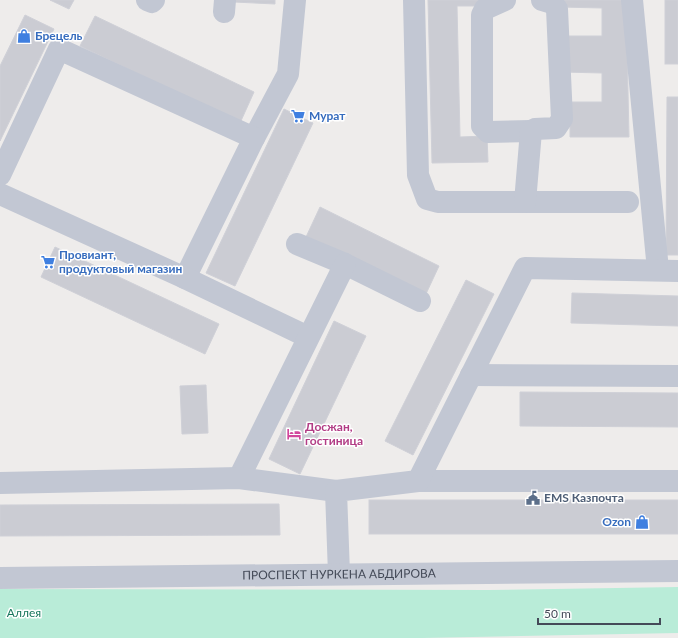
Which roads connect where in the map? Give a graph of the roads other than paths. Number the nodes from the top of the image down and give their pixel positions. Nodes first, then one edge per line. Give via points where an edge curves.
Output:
1 (147, 0) edge
2 (154, 0) edge
3 (295, 0) edge
4 (414, 0) edge
5 (505, 0) edge
6 (542, 0) edge
7 (632, 0) edge
8 (531, 132) junction
9 (254, 138) junction
10 (0, 175) edge
11 (0, 194) edge
12 (525, 202) junction
13 (628, 202) dead end
14 (297, 244) dead end
15 (345, 264) junction
16 (668, 271) edge
17 (185, 278) junction
18 (420, 301) dead end
19 (308, 336) junction
20 (471, 375) junction
21 (678, 376) edge
22 (239, 478) junction
23 (418, 481) junction
24 (678, 481) edge
25 (0, 483) edge
26 (336, 491) junction
27 (678, 571) edge
28 (339, 574) junction
29 (0, 578) edge

1 - 2 street
3 - 9 street via 288,74
4 - 12 street via 418,175 427,199 438,202
5 - 8 street via 485,9 482,15 482,126 488,132
6 - 8 street via 552,3 557,9 562,119 556,128 535,129
7 - 16 street
8 - 12 street
9 - 10 street via 59,49
9 - 17 street
11 - 17 street
12 - 13 street
14 - 15 street
15 - 18 street
15 - 19 street
16 - 20 street via 525,268
17 - 19 street
19 - 22 street
20 - 21 street
20 - 23 street
22 - 25 street
22 - 26 street
23 - 24 street
23 - 26 street
26 - 28 street
27 - 28 street, ПРОСПЕКТ НУРКЕНА АБДИРОВА
28 - 29 street, ПРОСПЕКТ НУРКЕНА АБДИРОВА

